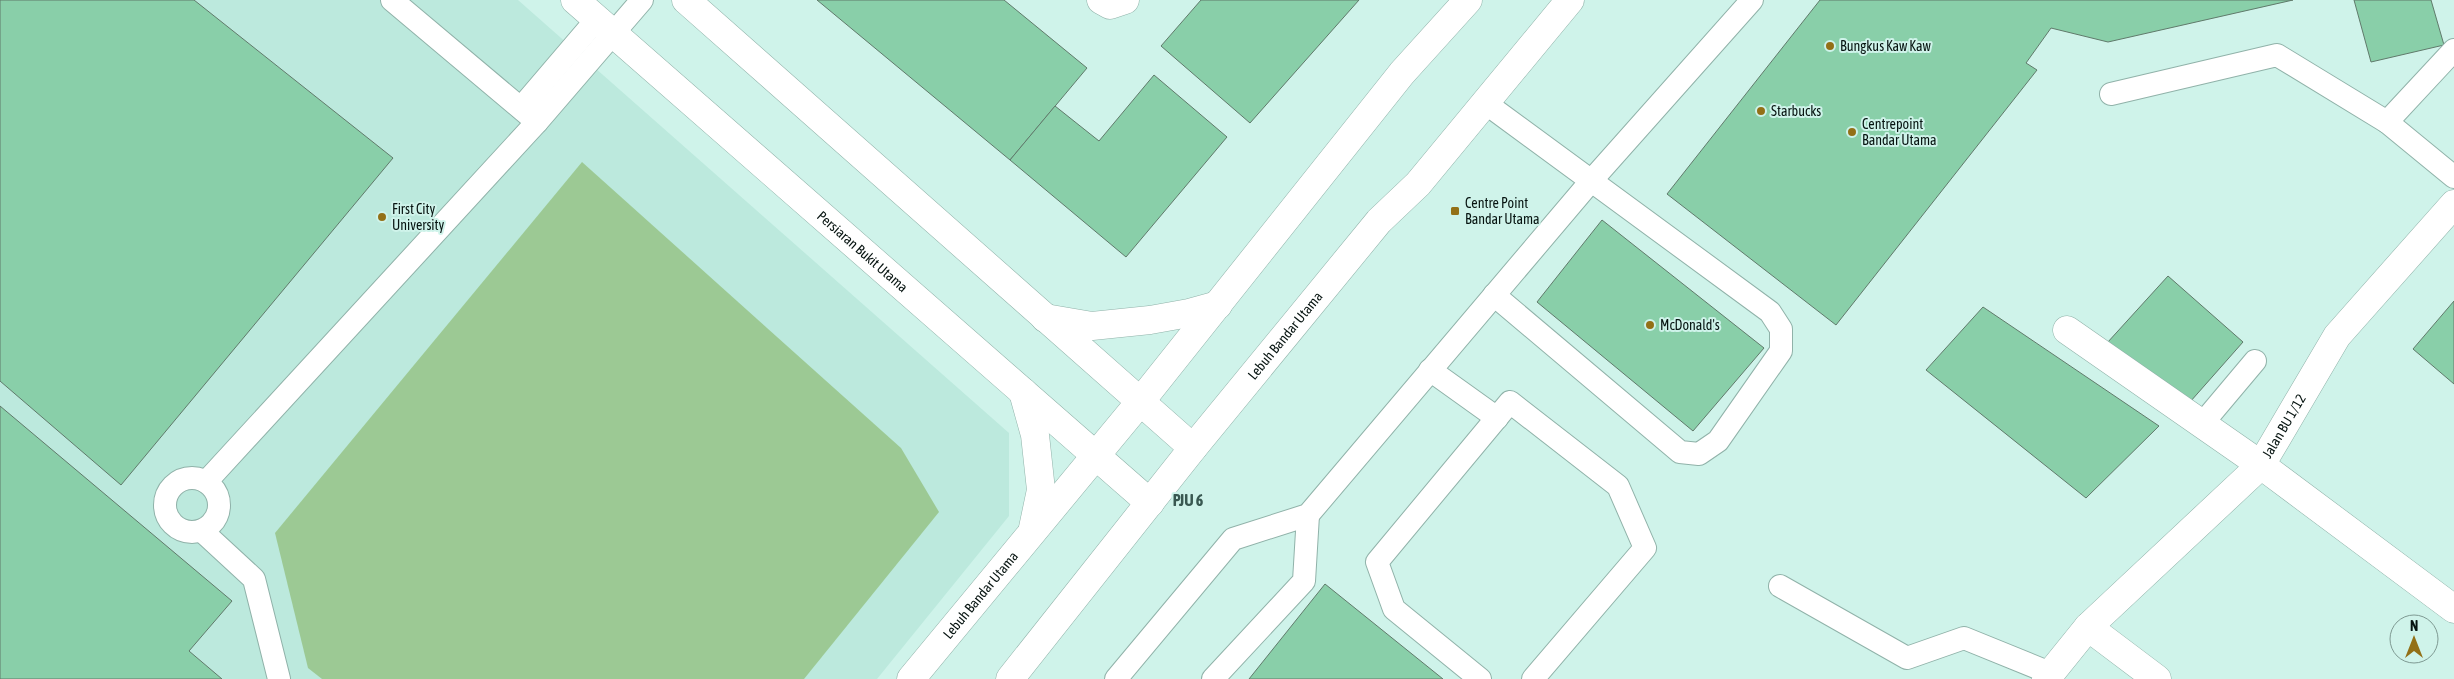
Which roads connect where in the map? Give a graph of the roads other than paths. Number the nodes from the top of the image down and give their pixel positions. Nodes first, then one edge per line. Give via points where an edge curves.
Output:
1 (392, 0) edge
2 (575, 0) edge
3 (642, 0) edge
4 (686, 0) edge
5 (1101, 0) edge
6 (1124, 0) edge
7 (1468, 0) edge
8 (1570, 0) edge
9 (1752, 0) edge
10 (606, 26) junction
11 (2454, 50) edge
12 (2111, 94) dead end
13 (1484, 102) junction
14 (529, 115) junction
15 (2387, 122) junction
16 (2454, 176) edge
17 (1590, 181) junction
18 (2454, 204) edge
19 (1494, 295) junction
20 (1218, 305) junction
21 (1045, 318) junction
22 (2067, 330) dead end
23 (2255, 361) dead end
24 (1430, 370) junction
25 (1023, 392) junction
26 (1140, 402) junction
27 (1497, 418) junction
28 (2202, 424) junction
29 (1194, 448) junction
30 (1095, 455) junction
31 (2261, 465) junction
32 (206, 482) junction
33 (1150, 503) junction
34 (1308, 515) junction
35 (202, 531) junction
36 (1031, 534) junction
37 (1780, 586) dead end
38 (2454, 609) edge
39 (2088, 627) junction
40 (1127, 675) edge
41 (2048, 676) edge
42 (279, 679) edge
43 (911, 679) edge
44 (1010, 679) edge
45 (1214, 679) edge
46 (1480, 679) edge
47 (1533, 679) edge
48 (2158, 679) edge

1 - 14 lane
2 - 10 street, Persiaran Bukit Utama
3 - 10 lane
4 - 21 street
5 - 6 street via 1110,5
7 - 20 street, Lebuh Bandar Utama via 1402,73
8 - 13 street, Lebuh Bandar Utama
9 - 17 lane
10 - 14 lane
10 - 25 street, Persiaran Bukit Utama
11 - 15 lane
12 - 15 lane via 2277,55
13 - 17 lane
13 - 29 street, Lebuh Bandar Utama via 1418,184 1379,221
14 - 32 lane
15 - 16 lane
17 - 19 lane
17 - 19 lane via 1770,312 1781,329 1780,351 1718,442 1700,454 1680,452
18 - 31 street, Jalan BU 1/12 via 2337,336
19 - 24 lane
20 - 21 street via 1150,320 1092,326
20 - 26 street, Lebuh Bandar Utama
21 - 26 street
22 - 28 street
23 - 28 lane
24 - 27 lane
24 - 34 lane
25 - 30 street, Persiaran Bukit Utama
25 - 36 street via 1034,435 1041,490
26 - 29 street
26 - 30 street, Lebuh Bandar Utama
27 - 46 lane via 1376,562 1394,609
27 - 47 lane via 1510,402 1618,486 1645,548
28 - 31 street
29 - 33 street, Lebuh Bandar Utama
30 - 33 street, Persiaran Bukit Utama
30 - 36 street, Lebuh Bandar Utama
31 - 38 street
31 - 39 street, Jalan BU 1/12
32 - 35 lane via 220,502 212,524
32 - 35 lane via 183,480 166,497 165,509 178,529
33 - 44 street, Lebuh Bandar Utama
34 - 40 lane via 1233,539
34 - 45 lane via 1304,581
35 - 42 lane via 254,579
36 - 43 street, Lebuh Bandar Utama
37 - 41 lane via 1907,658 1964,638
39 - 41 street, Jalan BU 1/12
39 - 48 street

